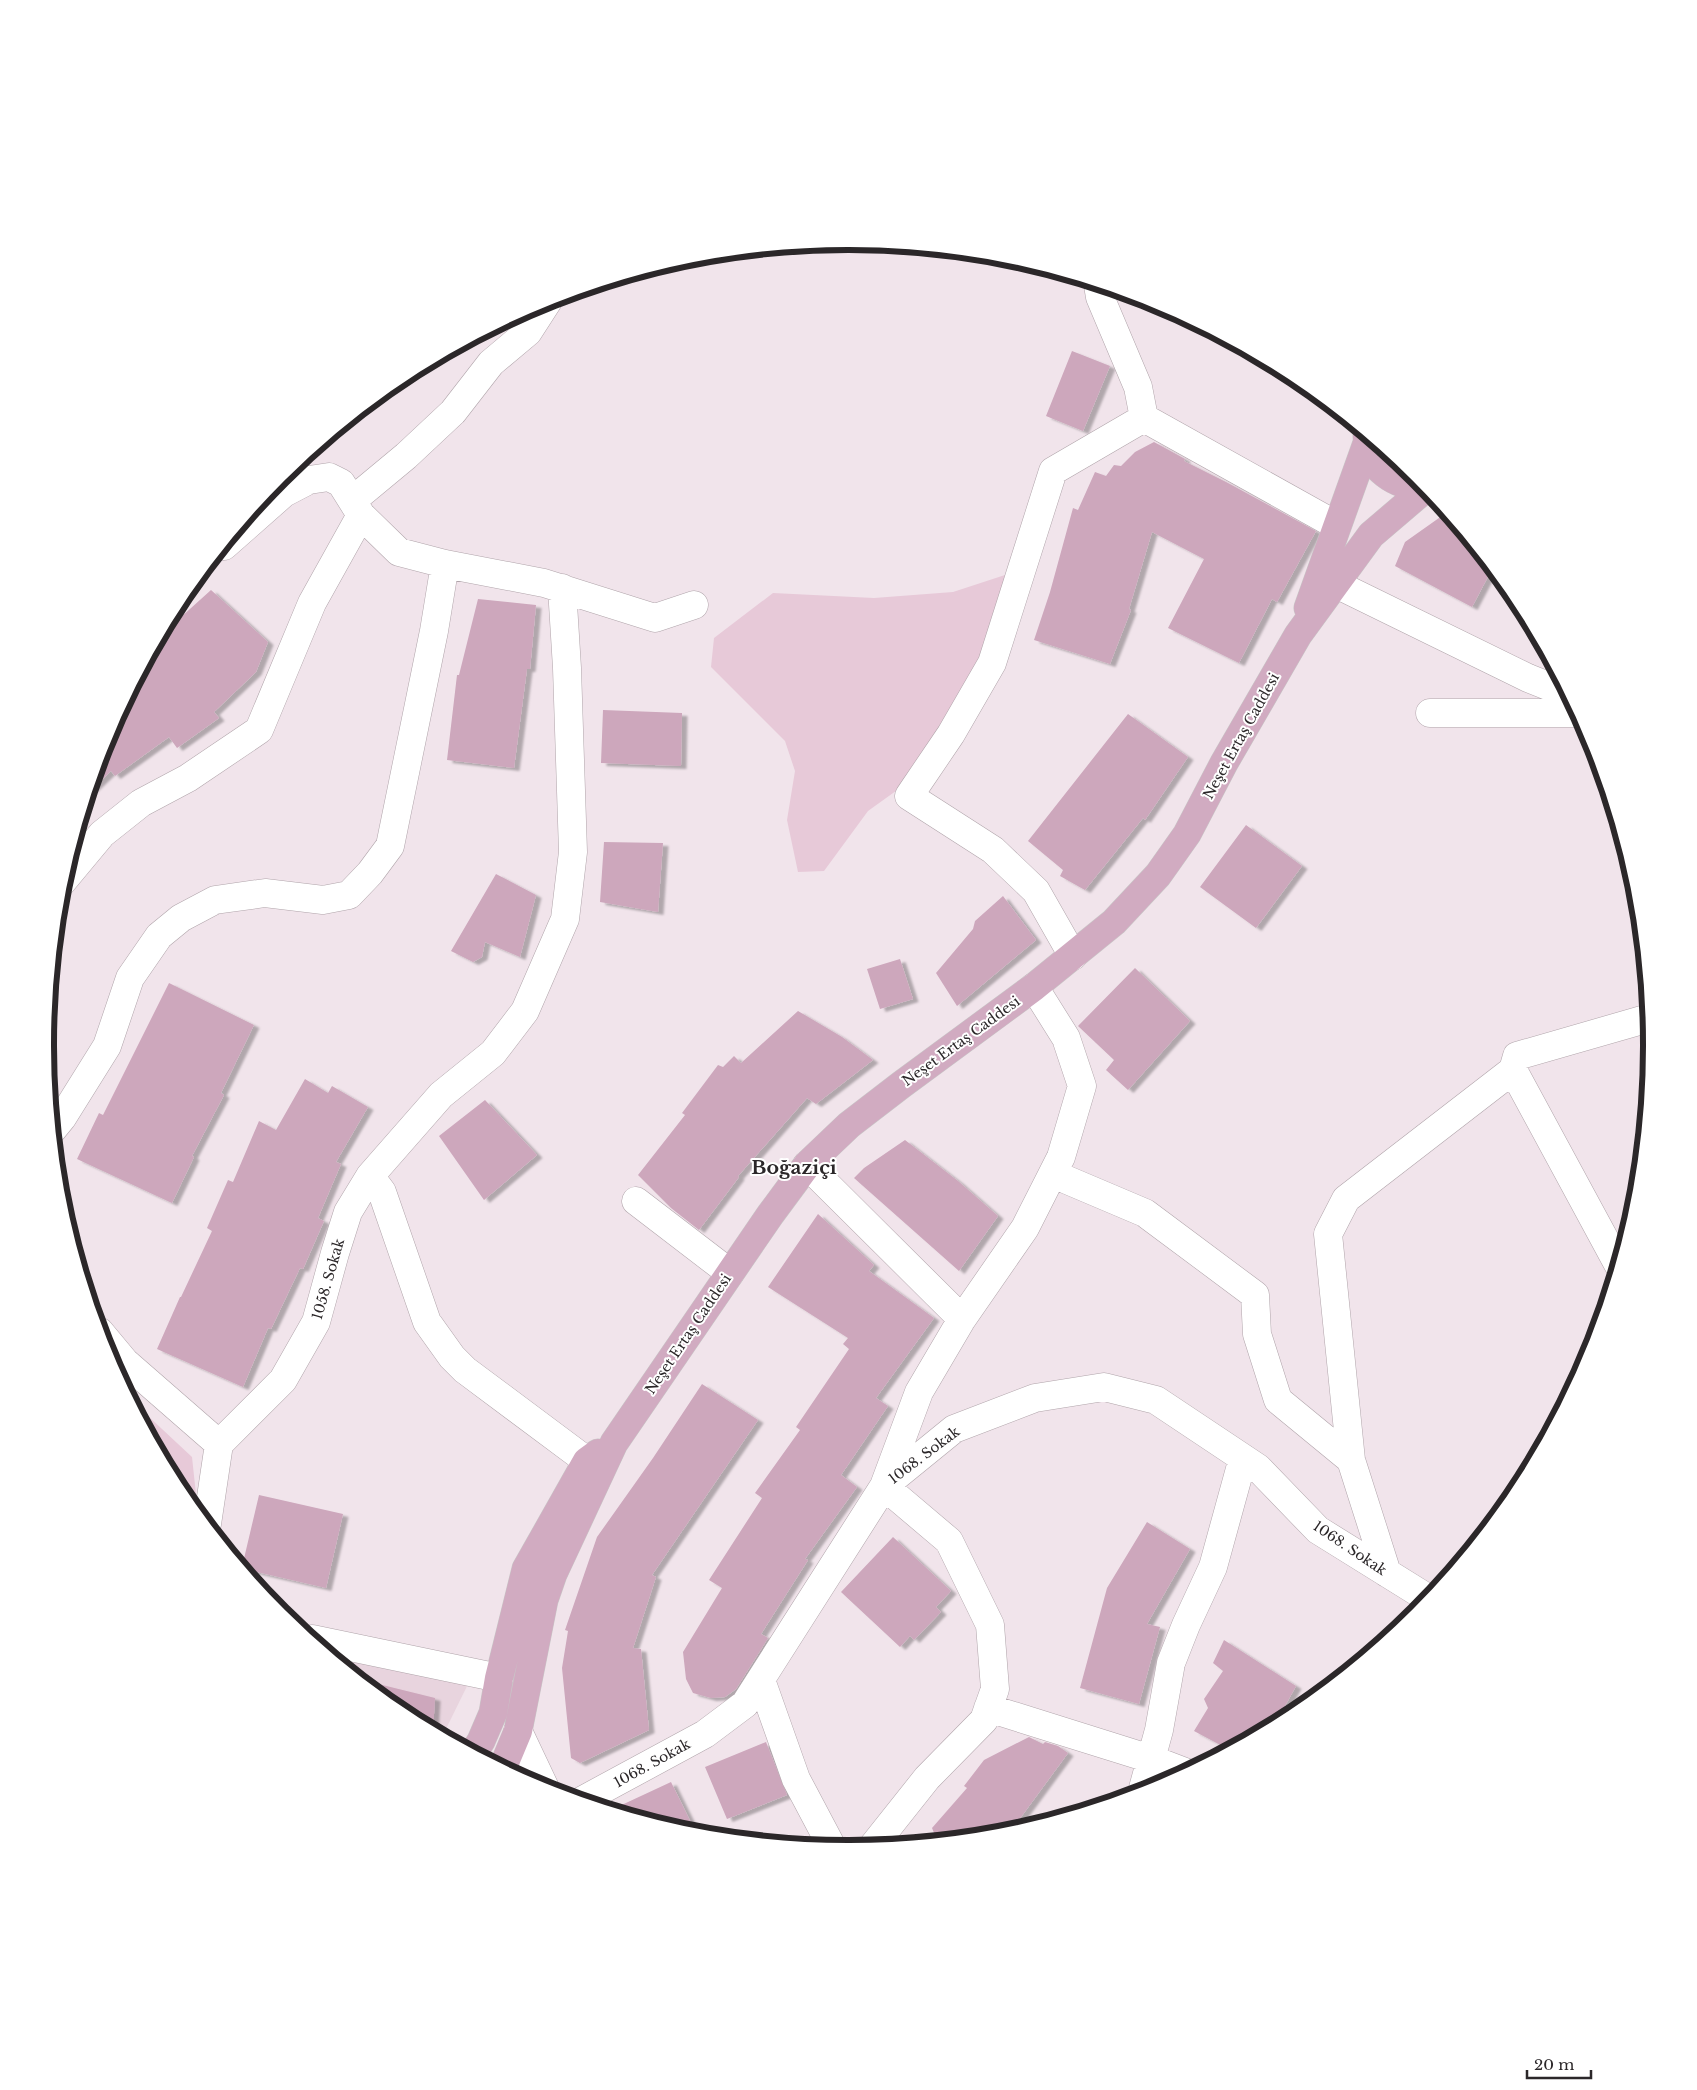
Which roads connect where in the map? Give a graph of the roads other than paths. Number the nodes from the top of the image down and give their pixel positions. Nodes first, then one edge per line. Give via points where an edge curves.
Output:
1 (1099, 290) edge
2 (541, 313) edge
3 (1144, 418) junction
4 (1366, 442) edge
5 (1368, 443) edge
6 (1414, 487) edge
7 (1420, 493) edge
8 (357, 507) junction
9 (248, 525) edge
10 (1336, 525) junction
11 (445, 564) junction
12 (1336, 584) junction
13 (562, 588) junction
14 (694, 605) dead end
15 (1298, 635) junction
16 (1560, 691) edge
17 (1430, 713) dead end
18 (1570, 713) edge
19 (74, 867) edge
20 (1072, 956) junction
21 (1034, 987) junction
22 (1643, 1020) edge
23 (1513, 1070) junction
24 (58, 1123) edge
25 (807, 1165) junction
26 (1053, 1174) junction
27 (370, 1176) junction
28 (636, 1201) dead end
29 (1614, 1257) edge
30 (730, 1273) junction
31 (962, 1320) junction
32 (114, 1349) edge
33 (614, 1443) junction
34 (219, 1444) junction
35 (1243, 1458) junction
36 (1351, 1460) junction
37 (587, 1461) junction
38 (884, 1486) junction
39 (208, 1515) edge
40 (1387, 1573) junction
41 (1422, 1594) edge
42 (323, 1642) edge
43 (761, 1680) junction
44 (498, 1687) junction
45 (988, 1708) junction
46 (518, 1731) junction
47 (477, 1747) edge
48 (1152, 1758) junction
49 (505, 1761) edge
50 (1177, 1768) edge
51 (540, 1777) edge
52 (1145, 1782) edge
53 (589, 1796) edge
54 (828, 1839) edge
55 (878, 1839) edge

1 - 3 street via 1138,387
2 - 8 street via 528,332 491,363 453,412
3 - 10 street
3 - 20 street via 1052,471 992,664 951,734 909,796 992,850 1036,891
4 - 10 main road, Neşet Ertaş Caddesi
5 - 6 main road via 1372,458 1382,471 1395,481
7 - 12 main road, Neşet Ertaş Caddesi via 1371,535
8 - 9 street via 341,483 328,477 309,480 284,493
8 - 11 street via 399,552
8 - 19 street via 312,603 259,730 188,778 141,803 102,834
10 - 15 main road, Neşet Ertaş Caddesi
11 - 13 street
11 - 24 street via 390,846 349,895 323,900 265,893 215,900 181,918 159,936 130,978 107,1046
12 - 15 main road, Neşet Ertaş Caddesi
12 - 16 street
13 - 14 street via 655,618
13 - 27 street, 1058. Sokak via 573,852 566,919 525,1011 493,1053 441,1095
15 - 20 main road, Neşet Ertaş Caddesi via 1187,834 1152,882 1114,922
17 - 18 street
20 - 21 main road, Neşet Ertaş Caddesi
21 - 25 main road, Neşet Ertaş Caddesi via 849,1125
21 - 26 street via 1066,1038 1082,1086
22 - 23 street via 1517,1056
23 - 29 street
23 - 36 street via 1346,1199 1328,1234
25 - 30 main road, Neşet Ertaş Caddesi
25 - 31 street
26 - 31 street via 1025,1228
26 - 36 street via 1145,1214 1255,1295 1258,1334 1278,1400
27 - 34 street, 1058. Sokak via 348,1212 316,1322 283,1380
27 - 37 street via 382,1192 427,1322 452,1357
28 - 30 street
30 - 33 main road, Neşet Ertaş Caddesi
31 - 38 street via 919,1392
32 - 34 street
33 - 37 main road, Neşet Ertaş Caddesi
33 - 46 main road, Neşet Ertaş Caddesi via 544,1600
34 - 39 street
35 - 38 street, 1068. Sokak via 1156,1400 1104,1387 1035,1398 954,1429
35 - 40 street, 1068. Sokak via 1258,1468 1318,1530
35 - 48 street via 1213,1568 1171,1663
36 - 40 street
37 - 44 main road, Neşet Ertaş Caddesi via 526,1569
38 - 43 street, 1068. Sokak
38 - 45 street via 949,1541 990,1625 995,1689
40 - 41 street, 1068. Sokak
42 - 44 street
43 - 53 street, 1068. Sokak via 745,1704 706,1734
43 - 54 street via 796,1779
44 - 46 main road
44 - 47 main road, Neşet Ertaş Caddesi via 493,1713
45 - 48 street
45 - 55 street via 984,1720 927,1778
46 - 49 main road, Neşet Ertaş Caddesi
46 - 51 street
48 - 50 street
48 - 52 street

